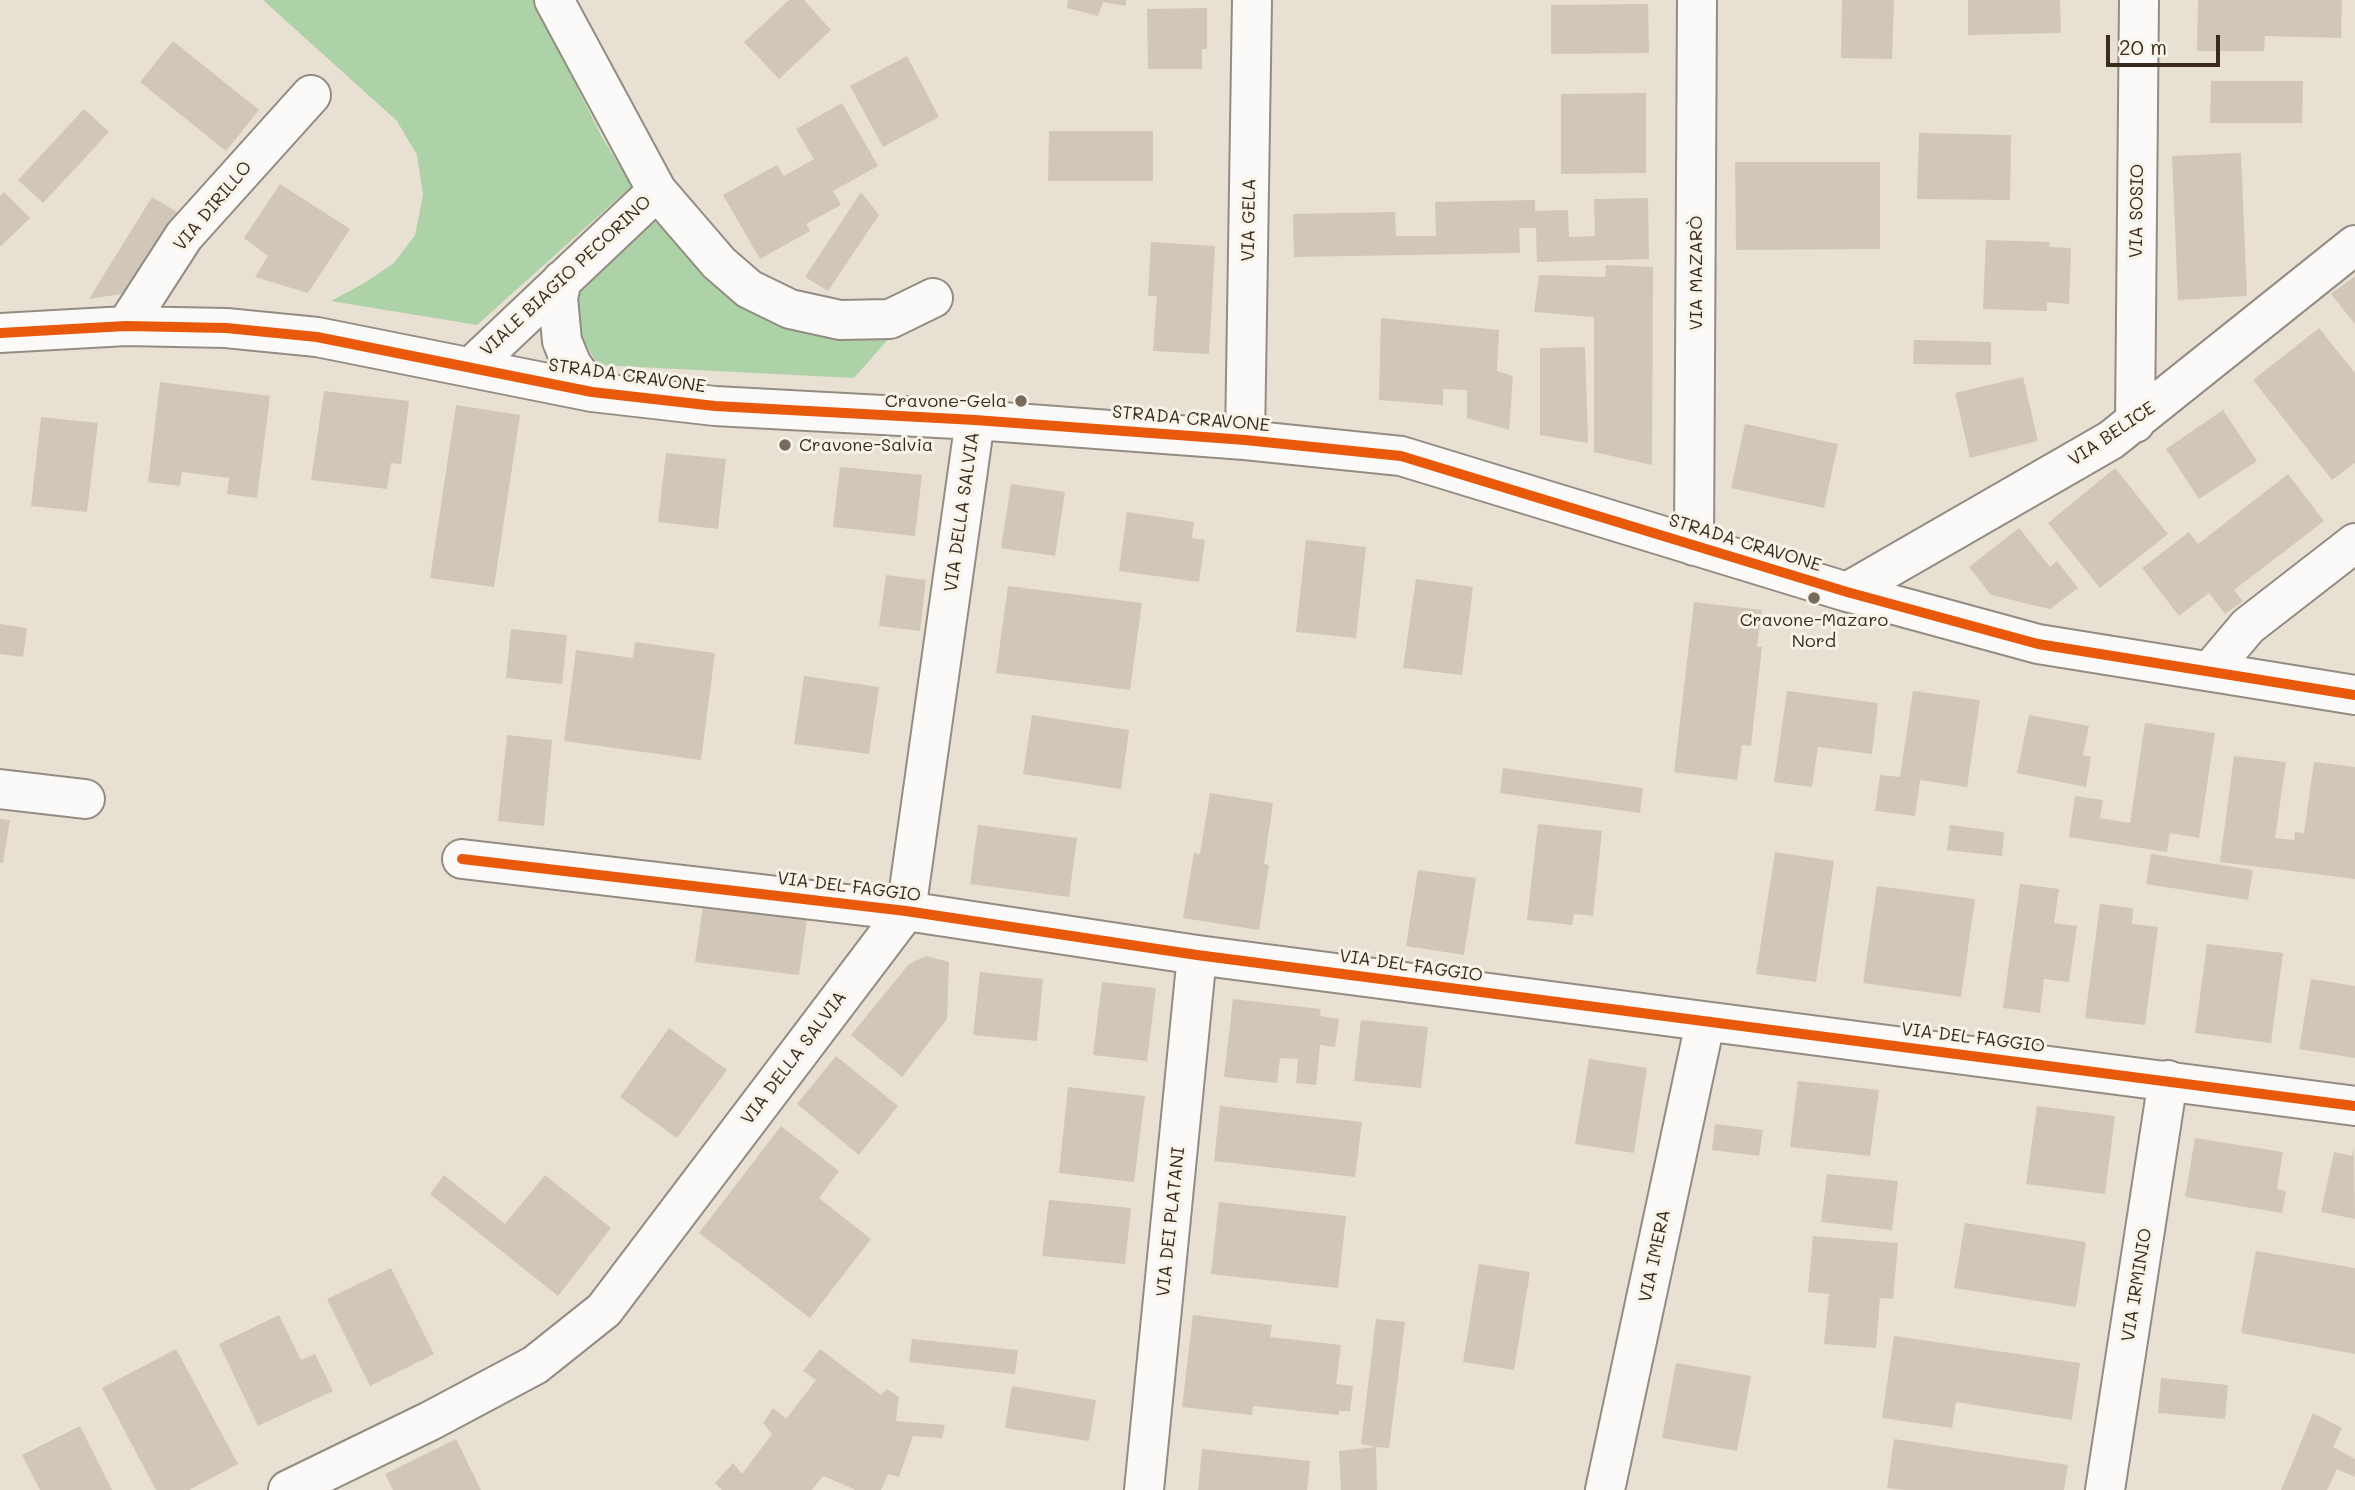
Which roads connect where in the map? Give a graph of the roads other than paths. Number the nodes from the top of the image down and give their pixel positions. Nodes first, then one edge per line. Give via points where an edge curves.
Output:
1 (554, 0) edge
2 (1252, 0) edge
3 (1697, 0) edge
4 (2139, 0) edge
5 (311, 95) dead end
6 (657, 191) junction
7 (2355, 245) edge
8 (562, 280) junction
9 (933, 298) dead end
10 (126, 326) junction
11 (0, 333) edge
12 (471, 367) junction
13 (592, 392) junction
14 (975, 420) junction
15 (2135, 423) junction
16 (1245, 440) junction
17 (2355, 542) edge
18 (1695, 546) junction
19 (1847, 592) junction
20 (2210, 671) junction
21 (2355, 695) edge
22 (0, 789) edge
23 (85, 799) dead end
24 (462, 859) dead end
25 (906, 911) junction
26 (1198, 955) junction
27 (1705, 1023) junction
28 (2168, 1080) junction
29 (2355, 1107) edge
30 (288, 1490) edge
31 (1144, 1490) edge
32 (1605, 1490) edge
33 (2105, 1490) edge

1 - 6 street, VIALE BIAGIO PECORINO
2 - 16 street, VIA GELA
3 - 18 street, VIA MAZARÒ
4 - 15 street, VIA SOSIO
5 - 10 street, VIA DIRILLO via 184,236
6 - 8 street, VIALE BIAGIO PECORINO
6 - 9 street via 719,264 749,289 790,309 840,320 890,319
7 - 15 street, VIA BELICE
8 - 12 street, VIALE BIAGIO PECORINO
8 - 13 street via 558,298 562,341 572,365
10 - 11 street, STRADA CRAVONE
10 - 12 street, STRADA CRAVONE via 226,328 317,337
12 - 13 street, STRADA CRAVONE
13 - 14 street, STRADA CRAVONE via 715,406
14 - 16 street, STRADA CRAVONE
14 - 25 street, VIA DELLA SALVIA
15 - 19 street, VIA BELICE
16 - 18 street, STRADA CRAVONE via 1401,456
17 - 20 street via 2248,626
18 - 19 street, STRADA CRAVONE
19 - 20 street, STRADA CRAVONE via 2038,644
20 - 21 street, STRADA CRAVONE
22 - 23 street
24 - 25 street, VIA DEL FAGGIO
25 - 26 street, VIA DEL FAGGIO
25 - 30 street, VIA DELLA SALVIA via 604,1310 535,1365
26 - 27 street, VIA DEL FAGGIO
26 - 31 street, VIA DEI PLATANI
27 - 28 street, VIA DEL FAGGIO
27 - 32 street, VIA IMERA
28 - 29 street, VIA DEL FAGGIO
28 - 33 street, VIA IRMINIO

